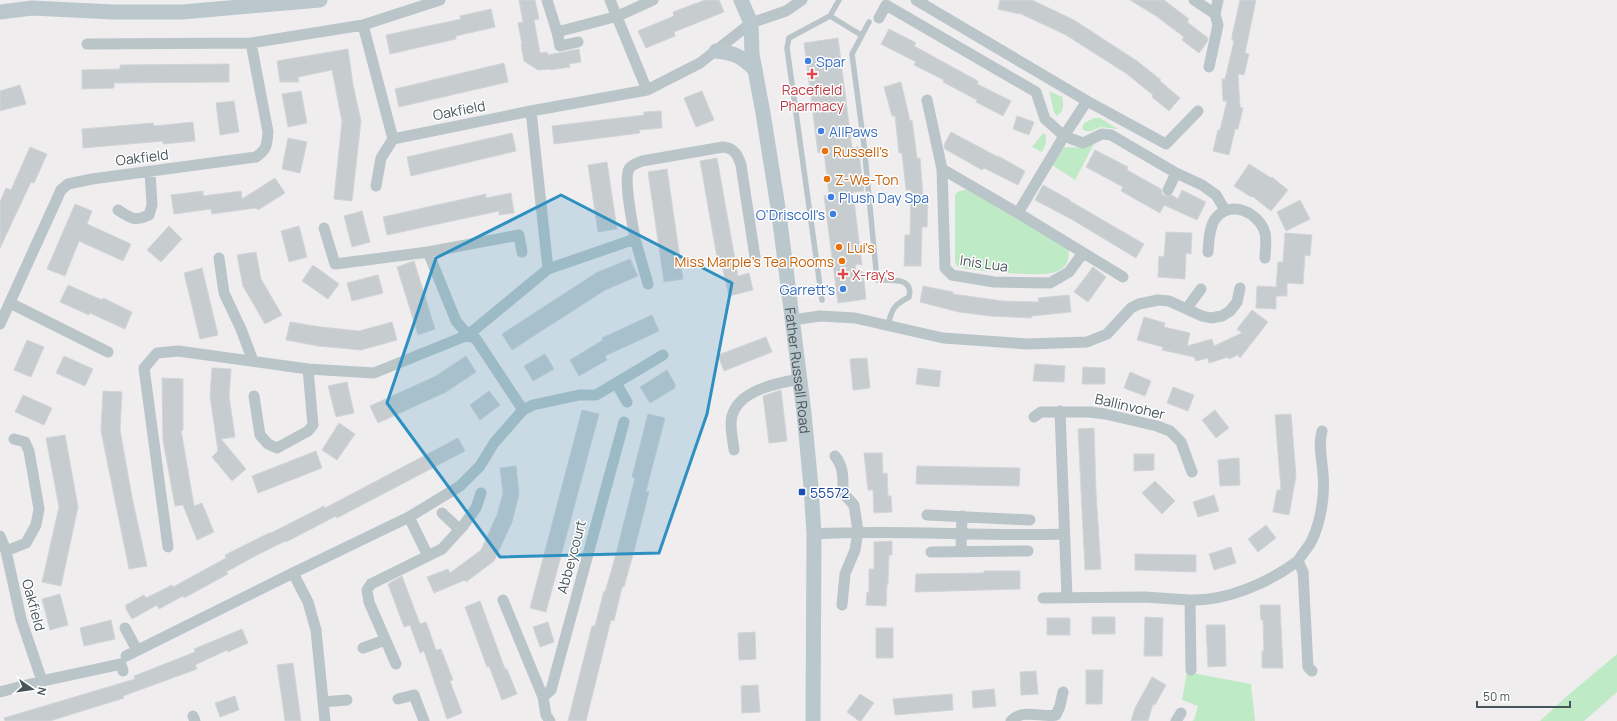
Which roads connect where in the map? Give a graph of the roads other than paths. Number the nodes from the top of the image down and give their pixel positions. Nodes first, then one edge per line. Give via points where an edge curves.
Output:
1 (320, 0) edge
2 (440, 0) edge
3 (547, 0) edge
4 (610, 0) edge
5 (653, 0) edge
6 (741, 0) edge
7 (802, 0) edge
8 (839, 0) edge
9 (916, 0) edge
10 (1194, 0) edge
11 (1218, 0) edge
12 (204, 5) edge
13 (0, 12) edge
14 (1215, 14) junction
15 (618, 16) junction
16 (830, 16) junction
17 (874, 20) joint
18 (751, 23) junction
19 (363, 26) junction
20 (558, 32) junction
21 (861, 35) junction
22 (578, 42) dead end
23 (251, 43) junction
24 (87, 44) dead end
25 (716, 51) junction
26 (1209, 67) dead end
27 (755, 70) junction
28 (647, 90) junction
29 (927, 100) dead end
30 (1088, 101) junction
31 (531, 111) junction
32 (1198, 111) dead end
33 (1064, 136) junction
34 (393, 139) junction
35 (942, 169) junction
36 (150, 172) junction
37 (1176, 173) junction
38 (376, 186) dead end
39 (1168, 190) dead end
40 (118, 210) dead end
41 (1225, 210) junction
42 (1018, 213) junction
43 (324, 228) dead end
44 (634, 239) junction
45 (428, 252) junction
46 (522, 252) dead end
47 (1208, 252) dead end
48 (1083, 253) junction
49 (755, 257) dead end
50 (219, 258) dead end
51 (1265, 258) dead end
52 (548, 269) junction
53 (1123, 277) dead end
54 (648, 284) dead end
55 (1240, 288) dead end
56 (1201, 289) dead end
57 (822, 300) dead end
58 (10, 303) junction
59 (1187, 308) junction
60 (792, 320) junction
61 (0, 324) edge
62 (888, 325) junction
63 (468, 336) junction
64 (108, 352) dead end
65 (663, 355) dead end
66 (253, 361) junction
67 (308, 369) junction
68 (800, 379) junction
69 (616, 383) junction
70 (254, 396) dead end
71 (627, 402) dead end
72 (523, 410) junction
73 (1060, 411) junction
74 (1034, 417) dead end
75 (624, 422) dead end
76 (1322, 430) dead end
77 (14, 439) dead end
78 (734, 450) dead end
79 (835, 456) dead end
80 (1192, 472) dead end
81 (481, 493) dead end
82 (442, 513) dead end
83 (927, 515) dead end
84 (962, 516) junction
85 (409, 517) junction
86 (994, 518) junction
87 (1030, 520) dead end
88 (459, 529) junction
89 (858, 532) junction
90 (814, 534) junction
91 (961, 534) junction
92 (993, 534) junction
93 (1064, 534) junction
94 (0, 536) edge
95 (168, 547) dead end
96 (6, 551) junction
97 (961, 551) junction
98 (993, 551) junction
99 (1028, 551) dead end
100 (931, 552) dead end
101 (428, 556) junction
102 (1298, 561) junction
103 (293, 573) junction
104 (1043, 598) dead end
105 (1067, 598) junction
106 (503, 600) dead end
107 (1190, 600) junction
108 (842, 605) dead end
109 (125, 628) dead end
110 (385, 640) junction
111 (363, 648) dead end
112 (137, 650) junction
113 (126, 656) dead end
114 (396, 664) dead end
115 (1191, 670) dead end
116 (123, 671) dead end
117 (1312, 671) dead end
118 (42, 681) junction
119 (0, 692) edge
120 (1063, 692) dead end
121 (543, 696) junction
122 (398, 699) dead end
123 (347, 700) dead end
124 (323, 702) junction
125 (325, 721) edge
126 (424, 721) edge
127 (550, 721) edge
128 (813, 721) edge
129 (1011, 721) edge

1 - 12 street
2 - 19 street
3 - 20 street
4 - 15 street
5 - 15 street
6 - 18 street, Father Russell Road
7 - 18 street, Oakfield via 786,11
8 - 16 lane
9 - 30 street
10 - 14 street
11 - 14 street
12 - 13 street via 113,12 32,8
14 - 26 street via 1218,25
15 - 20 street
15 - 28 street
16 - 21 lane
16 - 57 lane via 790,38 787,48
17 - 21 lane
17 - 33 street via 886,5 1036,92 1045,119
18 - 25 street, Oakfield
18 - 27 street, Father Russell Road
19 - 23 street
19 - 34 street
20 - 22 street via 560,46
21 - 62 lane via 852,54 877,280 904,282 909,285 910,292 909,297 891,311
23 - 24 street
23 - 36 street, Oakfield via 268,132 264,152 256,157
25 - 27 street via 744,58
25 - 28 street, Oakfield via 700,63
27 - 60 street, Father Russell Road via 779,214
28 - 31 street, Oakfield
29 - 35 street, Inis Lua
30 - 32 street via 1166,144
30 - 33 street
31 - 34 street, Oakfield
31 - 52 street
33 - 37 street via 1083,143 1102,134 1111,135
33 - 42 street
34 - 38 street via 381,158
35 - 42 street
35 - 48 street, Inis Lua via 945,268 952,275 994,282 1050,283 1070,272
36 - 40 street via 152,205 149,215 141,219 132,219
36 - 58 street, Oakfield via 76,181 61,190
37 - 39 street
37 - 41 street via 1202,185 1216,195
41 - 47 street via 1215,219 1210,231
41 - 51 street via 1238,209 1248,212 1260,222 1266,234
42 - 48 street
43 - 45 street via 335,264
44 - 49 street via 626,183 628,170 632,165 642,161 727,147 735,151 741,165
44 - 52 street
44 - 54 street
45 - 46 street via 519,235
45 - 63 street via 456,321
48 - 53 street
50 - 66 street via 224,293
52 - 63 street
55 - 59 street via 1237,302 1222,316 1202,316
56 - 59 street
58 - 61 street, Oakfield
58 - 64 street
59 - 62 street via 1158,300 1139,304 1131,308 1107,334 1088,342 1028,344 943,338
60 - 62 street via 834,316
60 - 68 street, Father Russell Road
63 - 67 street via 374,373
63 - 72 street via 476,339
65 - 69 street
66 - 67 street
66 - 95 street via 178,351 157,353 144,368
67 - 70 street via 313,425 308,431 277,448 268,444 260,435
68 - 78 street via 767,386 750,394 735,407 731,432
68 - 90 street, Father Russell Road via 812,487
69 - 71 street
69 - 72 street via 596,395 579,395 533,405
72 - 85 street via 494,443 480,466 460,486
73 - 74 street, Ballinvoher via 1041,412
73 - 80 street, Ballinvoher via 1105,414 1170,431 1181,442
73 - 93 street
75 - 121 street, Abbeycourt via 551,690
76 - 102 street via 1320,438 1323,494 1319,518 1312,540
77 - 96 street via 25,442 29,451 39,509 36,525 26,543
79 - 89 street via 840,462 843,493 854,505
81 - 88 street via 476,508
82 - 88 street
83 - 84 street
84 - 86 street
84 - 91 street
85 - 101 street
85 - 103 street
86 - 87 street
86 - 92 street
88 - 101 street via 442,549
89 - 90 street
89 - 91 street
89 - 108 street via 855,550 844,574
90 - 128 street, Father Russell Road
91 - 92 street
91 - 97 street
92 - 93 street
92 - 98 street
93 - 105 street
94 - 96 street, Oakfield
96 - 118 street, Oakfield via 21,619
97 - 98 street
97 - 100 street
98 - 99 street
101 - 110 street via 371,584 367,590 369,602
102 - 107 street via 1238,593 1213,599
102 - 117 street via 1303,572 1308,667
103 - 112 street
103 - 124 street via 308,602 316,630
104 - 105 street
105 - 107 street via 1144,597
106 - 121 street
107 - 115 street
109 - 112 street
110 - 111 street
110 - 114 street
112 - 113 street
116 - 118 street via 121,664
118 - 119 street
120 - 129 street via 1056,715 1021,714
121 - 127 street via 546,715
122 - 126 street via 414,695
123 - 124 street
124 - 125 street

